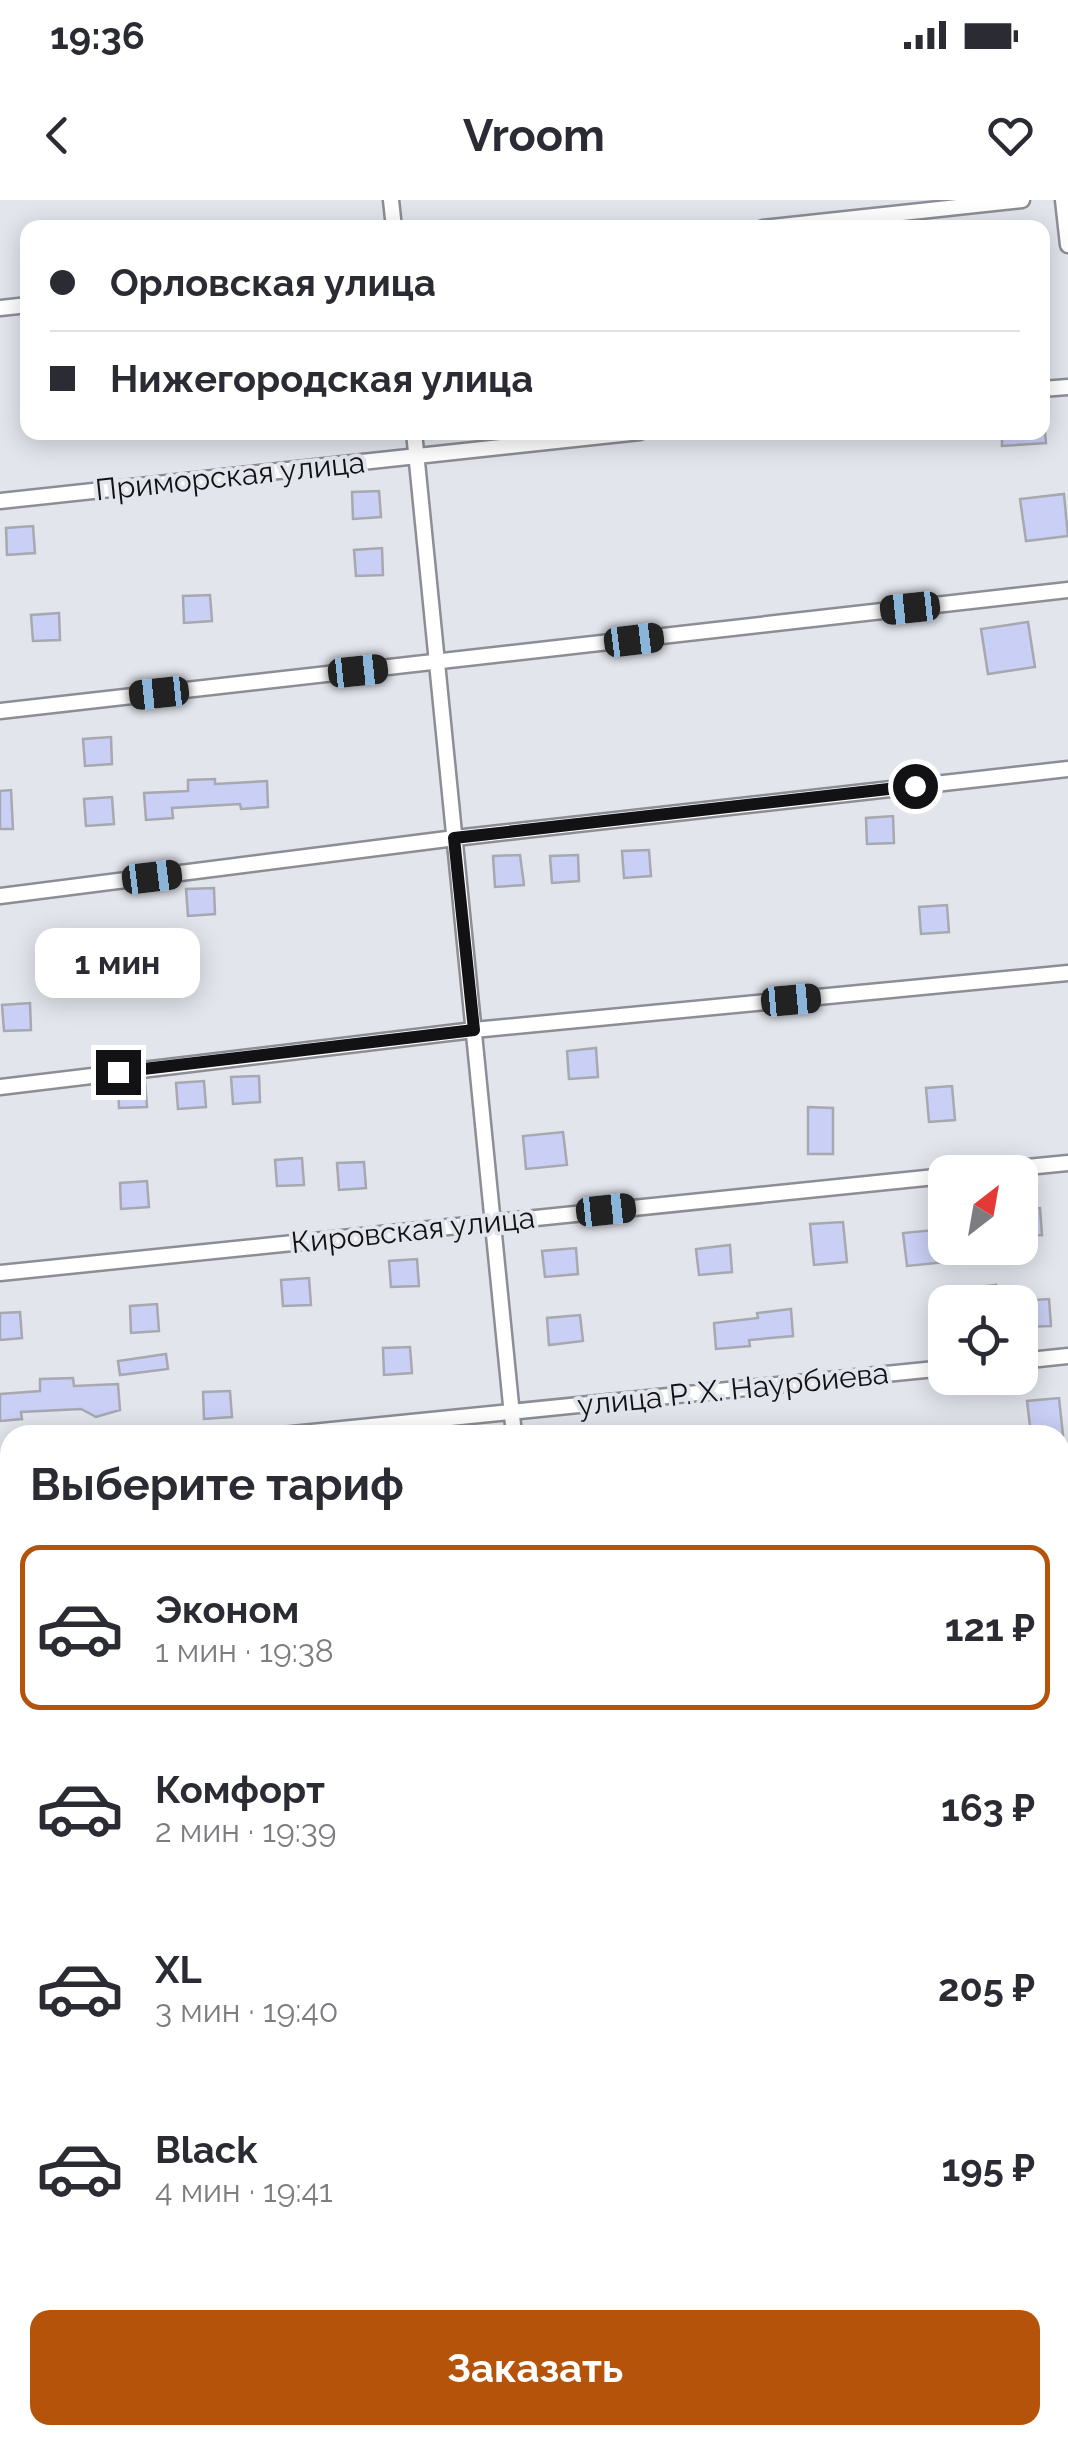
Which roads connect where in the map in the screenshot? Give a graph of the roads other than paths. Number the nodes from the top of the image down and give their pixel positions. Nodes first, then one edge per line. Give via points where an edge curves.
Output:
1 (1022, 200) edge
2 (1063, 200) edge
3 (837, 220) edge
4 (1068, 245) edge
5 (415, 440) edge
6 (565, 440) edge
7 (416, 456) junction
8 (0, 501) edge
9 (1068, 590) edge
10 (437, 662) junction
11 (0, 711) edge
12 (1068, 769) edge
13 (454, 838) junction
14 (0, 896) edge
15 (1068, 973) edge
16 (474, 1030) junction
17 (0, 1086) edge
18 (1068, 1163) edge
19 (1038, 1166) edge
20 (928, 1178) edge
21 (493, 1222) junction
22 (0, 1273) edge
23 (1068, 1356) edge
24 (1038, 1359) edge
25 (928, 1370) edge
26 (512, 1410) junction
27 (374, 1425) edge
28 (513, 1425) edge

1 - 3 street
2 - 4 street
5 - 7 street
6 - 7 street, Приморская улица
7 - 8 street, Приморская улица
7 - 10 street
9 - 10 street
10 - 11 street
10 - 13 street
12 - 13 street
13 - 14 street
13 - 16 street
15 - 16 street
16 - 17 street
16 - 21 street
18 - 19 street
20 - 21 street, Кировская улица
21 - 22 street, Кировская улица
21 - 26 street
23 - 24 street
25 - 26 street, улица Р. Х. Наурбиева
26 - 27 street, улица Р. Х. Наурбиева
26 - 28 street

